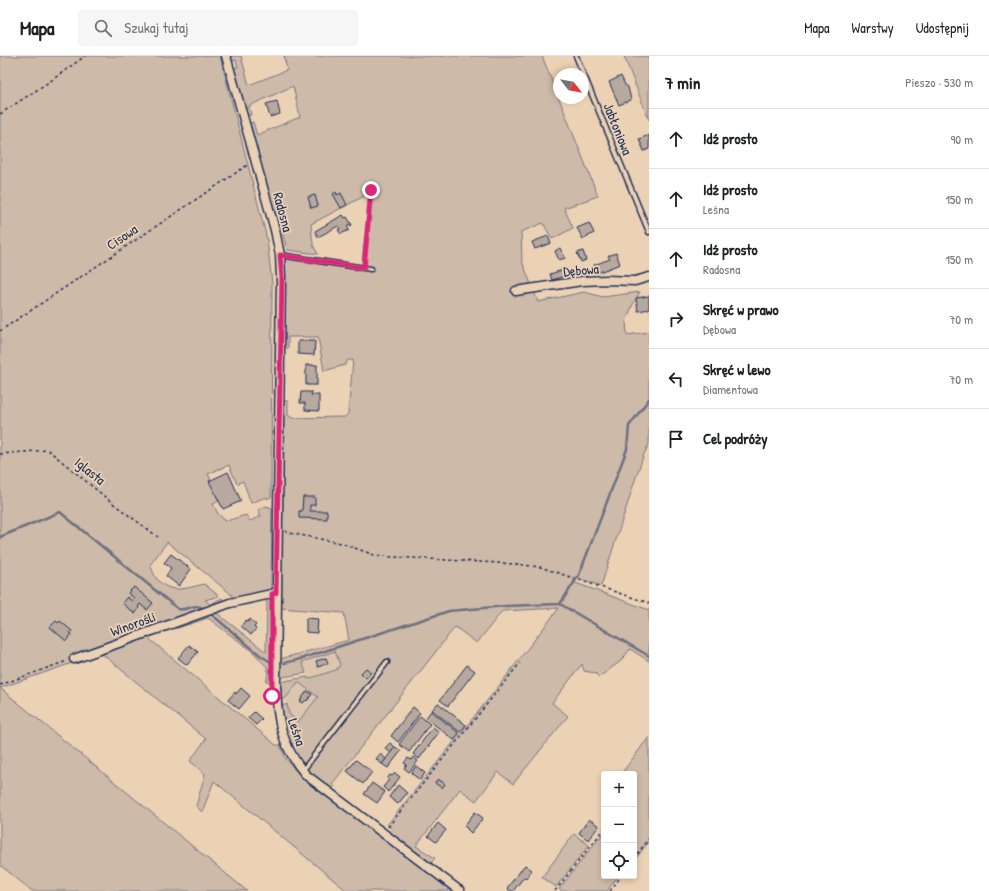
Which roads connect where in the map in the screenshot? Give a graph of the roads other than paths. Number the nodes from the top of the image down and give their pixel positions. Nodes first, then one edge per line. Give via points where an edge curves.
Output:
1 (226, 56) edge
2 (576, 56) edge
3 (649, 232) edge
4 (280, 255) junction
5 (371, 269) dead end
6 (649, 277) edge
7 (516, 291) dead end
8 (279, 428) joint
9 (276, 593) junction
10 (74, 659) road end
11 (387, 662) dead end
12 (302, 771) junction
13 (460, 891) edge

1 - 4 street, Radosna
2 - 3 lane, Jabłoniowa
4 - 5 lane
4 - 8 street, Radosna via 282,278
6 - 7 street, Dębowa via 636,281 582,281
8 - 9 street, Leśna
9 - 10 street, Winorośli via 230,603
9 - 12 street, Leśna via 278,717 286,744
11 - 12 lane
12 - 13 street, Leśna

